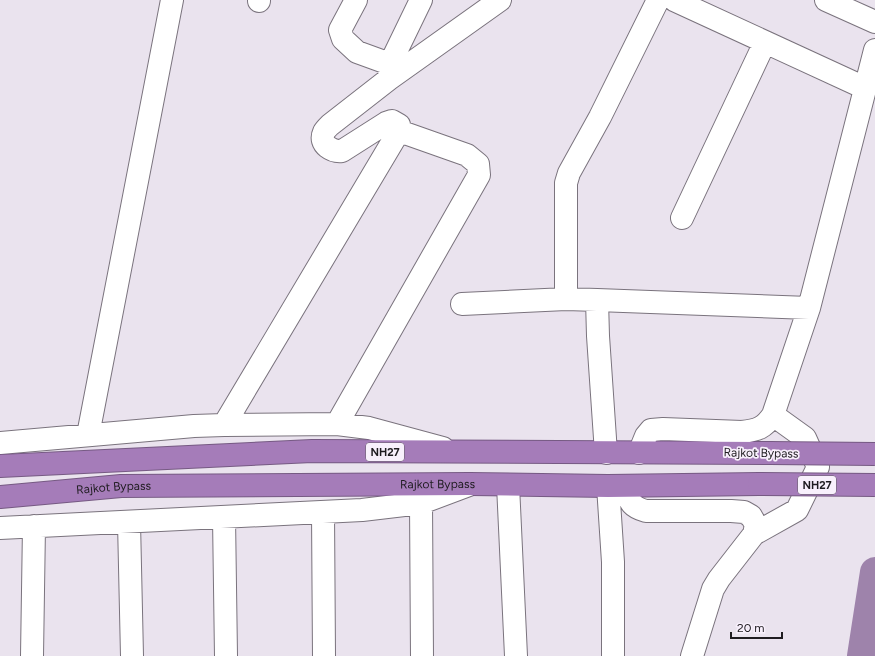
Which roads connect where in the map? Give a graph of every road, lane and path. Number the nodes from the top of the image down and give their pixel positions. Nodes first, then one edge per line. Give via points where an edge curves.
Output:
1 (172, 0) edge
2 (356, 0) edge
3 (421, 0) edge
4 (500, 0) edge
5 (658, 0) edge
6 (674, 0) edge
7 (826, 0) edge
8 (875, 22) edge
9 (765, 42) junction
10 (875, 50) edge
11 (390, 72) junction
12 (865, 88) junction
13 (399, 131) junction
14 (682, 218) dead end
15 (566, 299) junction
16 (597, 300) junction
17 (462, 304) dead end
18 (809, 308) junction
19 (773, 415) junction
20 (336, 424) junction
21 (224, 425) junction
22 (88, 435) junction
23 (0, 443) edge
24 (457, 452) junction
25 (606, 453) junction
26 (639, 453) junction
27 (875, 454) edge
28 (0, 466) edge
29 (470, 484) junction
30 (508, 485) junction
31 (875, 485) edge
32 (616, 486) junction
33 (0, 497) edge
34 (421, 503) junction
35 (323, 512) junction
36 (224, 517) junction
37 (129, 522) junction
38 (34, 526) junction
39 (0, 528) edge
40 (754, 534) junction
41 (32, 656) edge
42 (132, 656) edge
43 (226, 656) edge
44 (324, 656) edge
45 (422, 656) edge
46 (516, 656) edge
47 (613, 656) edge
48 (692, 656) edge

1 - 22 street
2 - 11 street via 340,30 343,39 357,52
3 - 11 street
4 - 11 street
5 - 15 street via 569,173 566,183
6 - 9 street
7 - 8 street
9 - 12 street
9 - 14 street
10 - 12 street
11 - 13 street via 330,125 324,133 323,140 328,148 335,152 342,151 392,121 399,125
12 - 18 street
13 - 20 street via 467,155 478,164 479,175
13 - 21 street
15 - 16 street
15 - 17 street
16 - 18 street
16 - 25 street
18 - 19 street
19 - 26 street via 766,425 742,432 651,430
19 - 40 street via 805,438 818,467 798,510
20 - 21 street
20 - 24 street via 369,428
21 - 22 street
22 - 23 street
24 - 25 highway, Rajkot Bypass / NH27
24 - 28 highway, Rajkot Bypass / NH27 via 312,451
25 - 26 highway, Rajkot Bypass / NH27
26 - 27 highway, Rajkot Bypass / NH27, bridge
29 - 30 highway, Rajkot Bypass / NH27
29 - 33 highway, Rajkot Bypass / NH27 via 121,486
29 - 34 street
30 - 32 highway, Rajkot Bypass / NH27
30 - 46 street
31 - 32 highway, Rajkot Bypass / NH27, bridge
32 - 40 street via 636,508 646,511 744,512 751,516 756,525
32 - 47 street
34 - 35 street
34 - 45 street
35 - 36 street
35 - 44 street
36 - 37 street
36 - 43 street
37 - 38 street
37 - 42 street
38 - 39 street
38 - 41 street
40 - 48 street via 713,589

